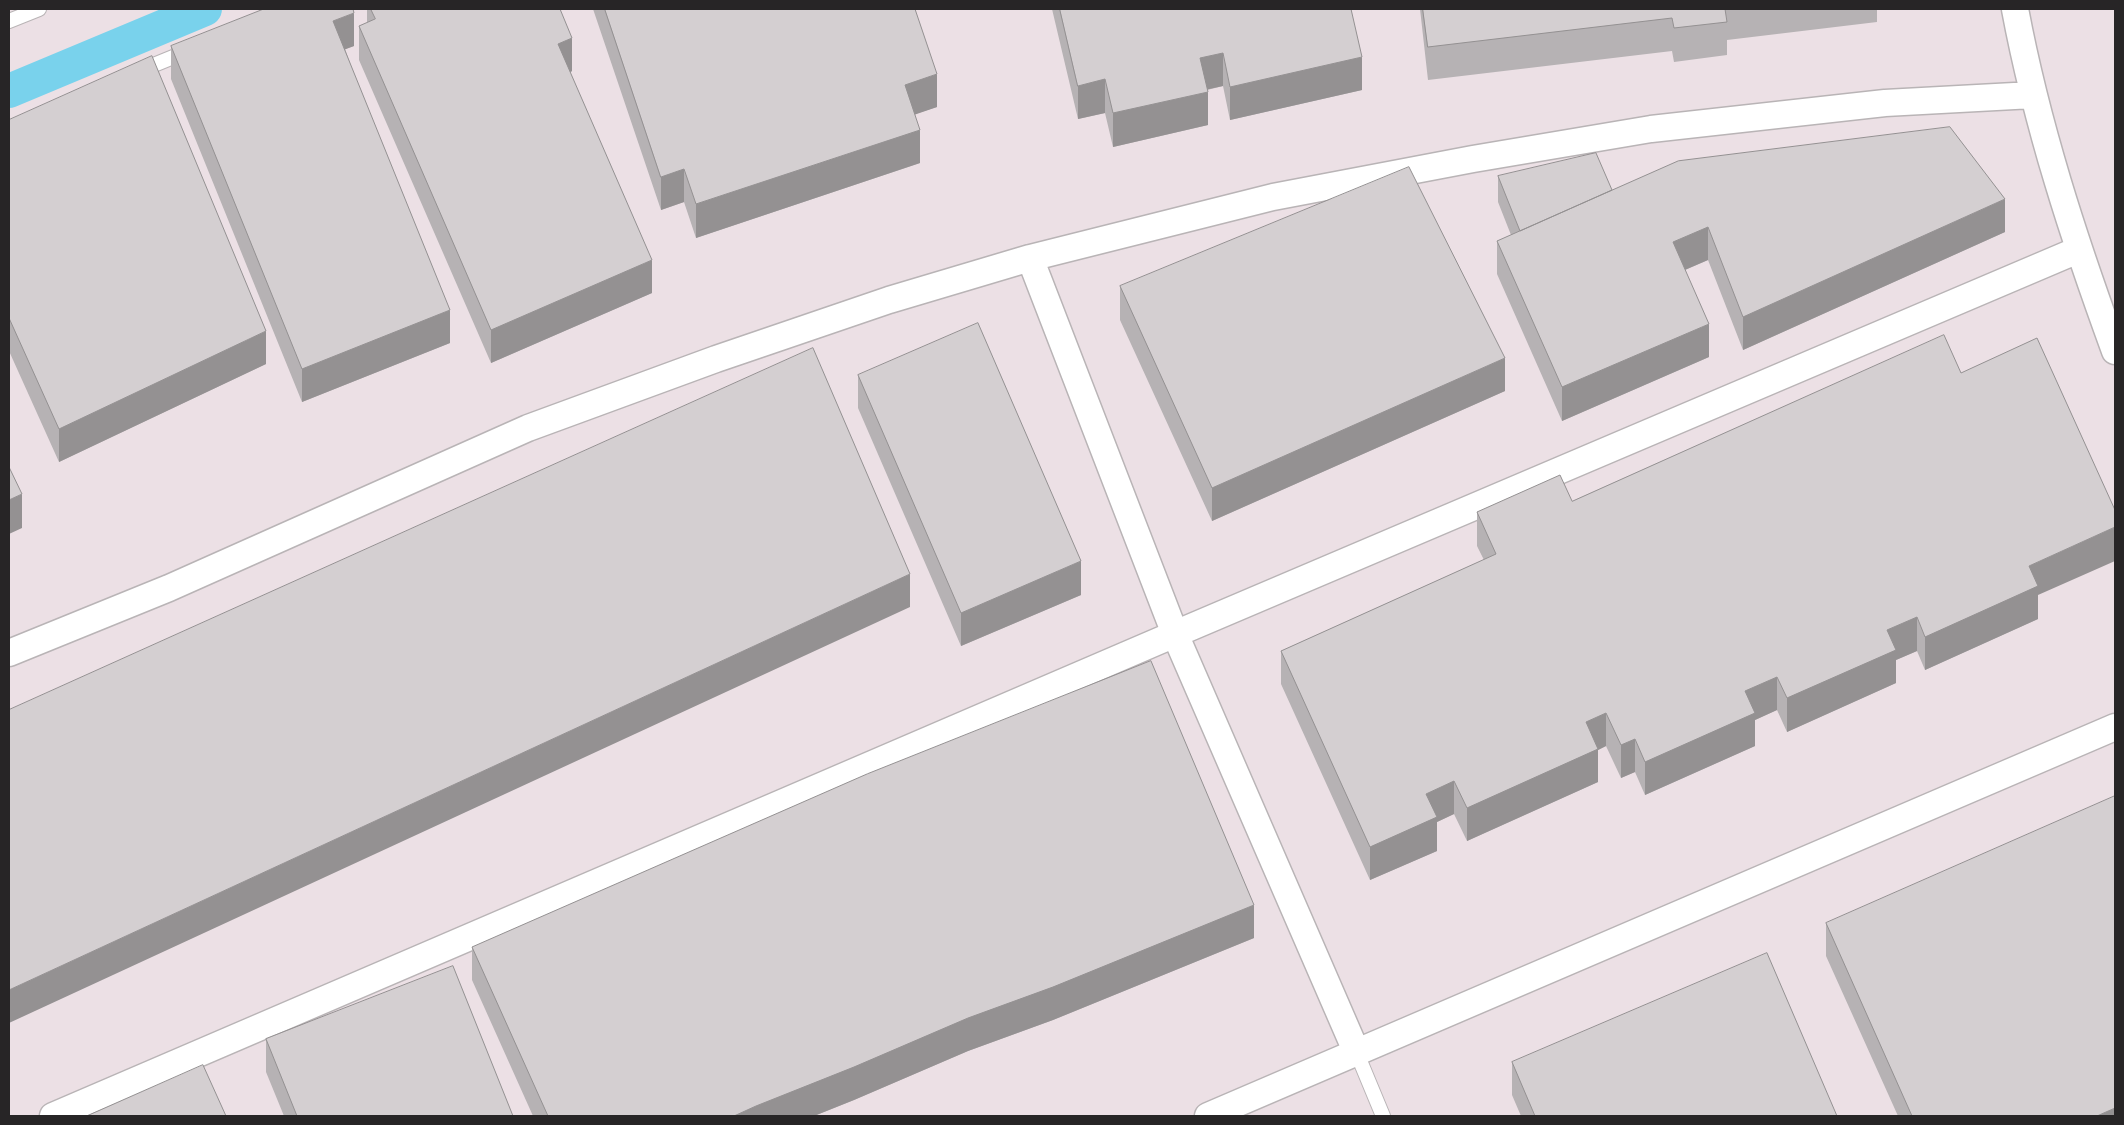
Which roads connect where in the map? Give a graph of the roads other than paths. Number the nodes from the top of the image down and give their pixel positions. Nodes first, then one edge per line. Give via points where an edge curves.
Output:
1 (2015, 9) edge
2 (33, 10) edge
3 (9, 21) edge
4 (197, 47) edge
5 (125, 77) edge
6 (2033, 95) junction
7 (2078, 250) junction
8 (1030, 258) junction
9 (2115, 351) edge
10 (1175, 634) junction
11 (9, 653) edge
12 (2115, 727) edge
13 (1356, 1051) junction
14 (52, 1116) edge
15 (1208, 1116) edge
16 (1383, 1116) edge

1 - 6 street
2 - 3 lane
4 - 5 lane
6 - 7 street
6 - 8 street via 1885,104 1614,135 1273,197
7 - 9 street
7 - 10 street
8 - 10 street
8 - 11 street via 871,306 528,428 169,588
10 - 13 street
10 - 14 street
12 - 13 street
13 - 15 street
13 - 16 lane

